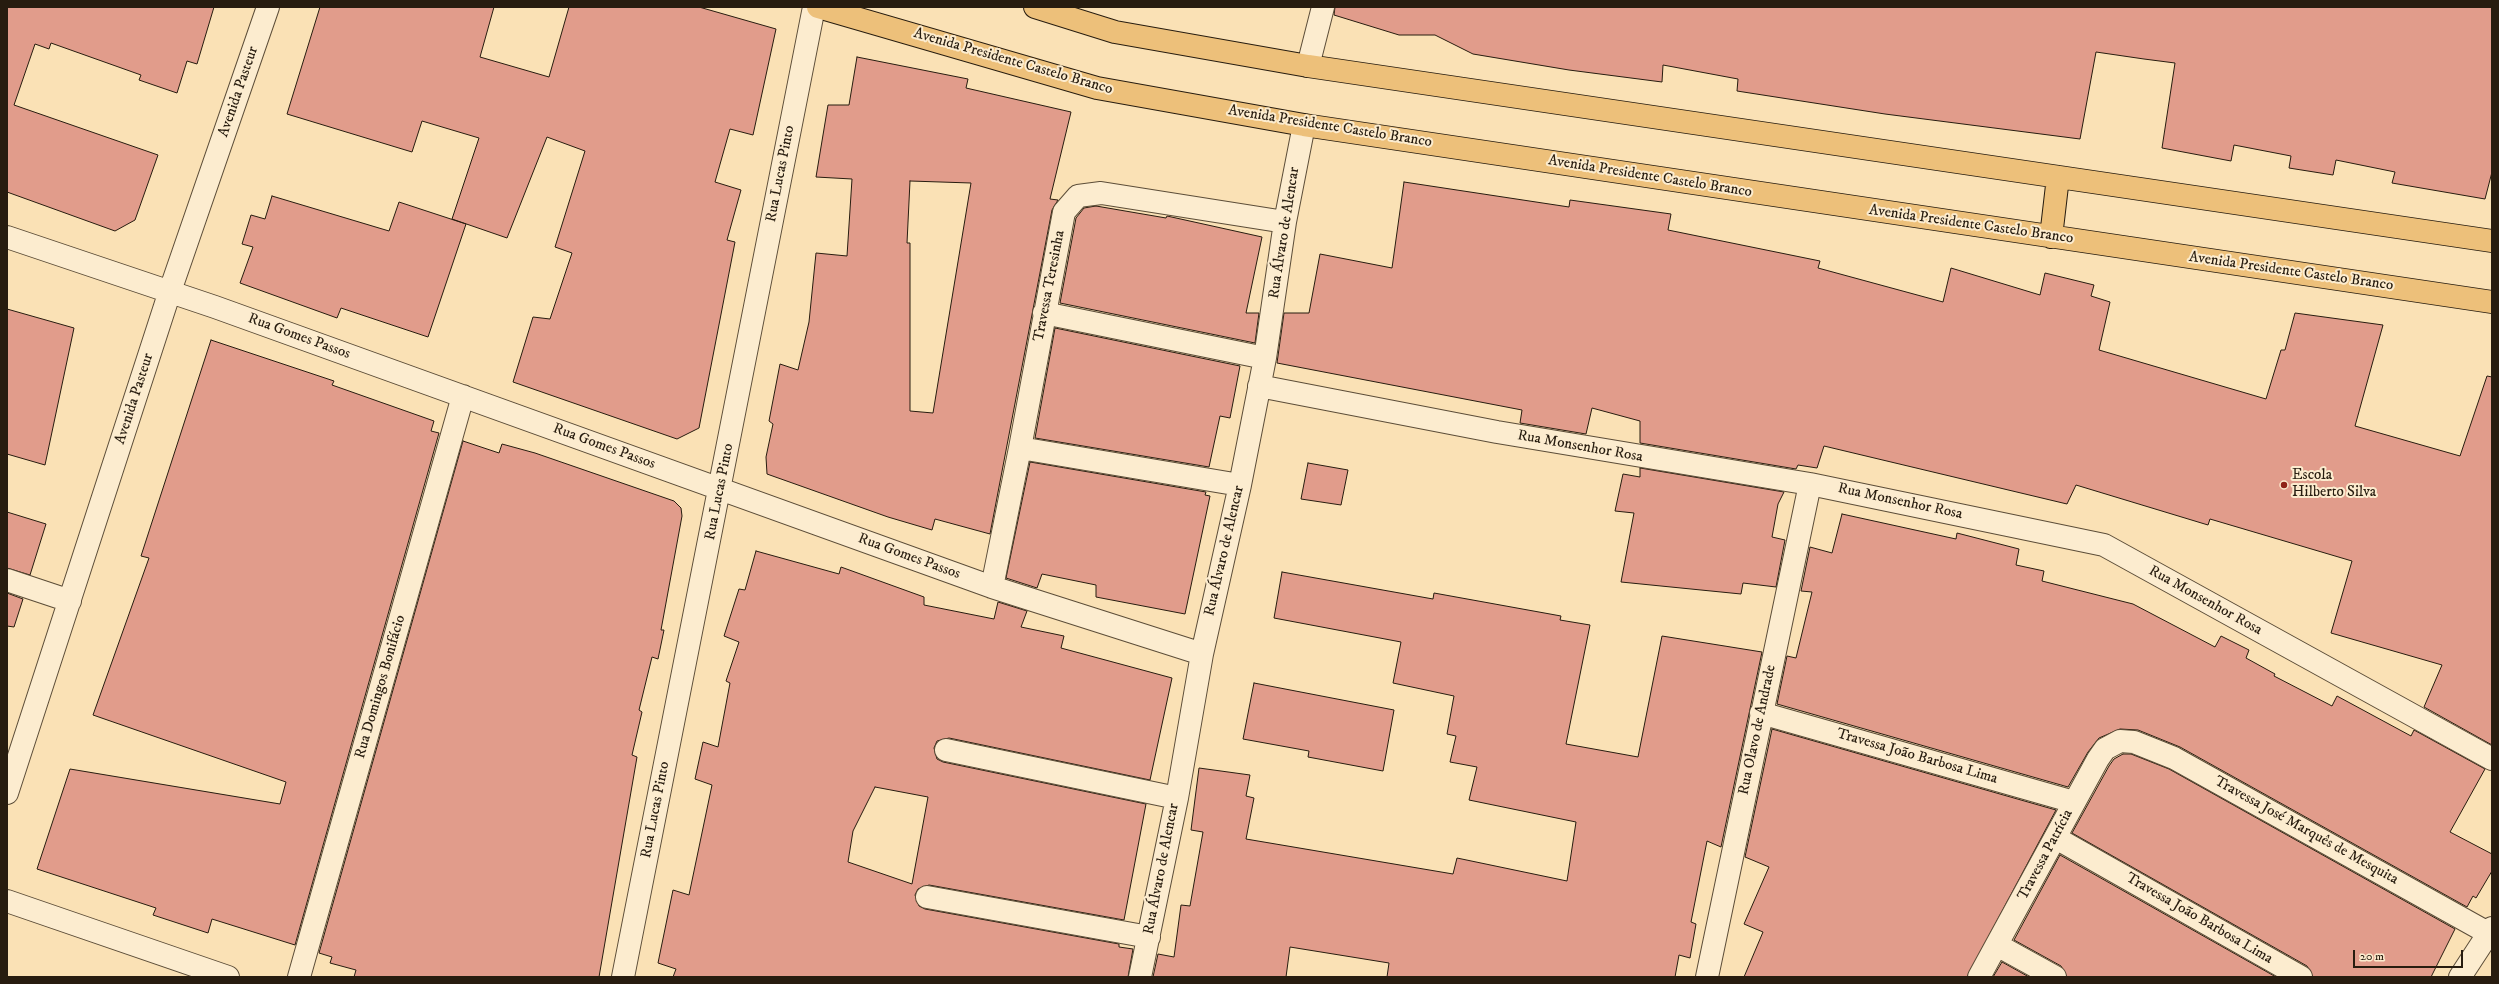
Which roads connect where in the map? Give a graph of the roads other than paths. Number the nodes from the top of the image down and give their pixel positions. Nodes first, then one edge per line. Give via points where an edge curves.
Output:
1 (268, 7) edge
2 (814, 7) edge
3 (818, 7) edge
4 (1035, 7) edge
5 (1323, 7) edge
6 (1308, 66) junction
7 (1304, 125) junction
8 (2058, 178) junction
9 (1285, 222) junction
10 (7, 237) edge
11 (2051, 237) junction
12 (2492, 241) edge
13 (170, 291) junction
14 (2492, 302) edge
15 (1044, 313) junction
16 (1265, 358) junction
17 (1258, 386) junction
18 (463, 396) junction
19 (1020, 448) junction
20 (1810, 484) junction
21 (1240, 485) junction
22 (720, 490) junction
23 (7, 580) edge
24 (992, 587) junction
25 (70, 600) junction
26 (1202, 654) junction
27 (1761, 713) junction
28 (2120, 741) joint
29 (946, 750) dead end
30 (2492, 759) edge
31 (7, 793) edge
32 (1177, 798) junction
33 (2074, 802) junction
34 (2056, 838) junction
35 (927, 897) dead end
36 (7, 901) edge
37 (2490, 930) edge
38 (1149, 937) junction
39 (1997, 945) junction
40 (228, 977) edge
41 (299, 977) edge
42 (623, 977) edge
43 (1140, 977) edge
44 (1707, 977) edge
45 (1980, 977) edge
46 (2055, 977) edge
47 (2301, 977) edge
48 (2460, 977) edge

1 - 13 street, Avenida Pasteur
2 - 22 street, Rua Lucas Pinto
3 - 7 main road, Avenida Presidente Castelo Branco via 1097,88
4 - 6 main road via 1115,32
5 - 6 street
6 - 8 main road
7 - 9 street, Rua Álvaro de Alencar
7 - 11 main road, Avenida Presidente Castelo Branco
8 - 11 main road
8 - 12 main road
9 - 15 street, Travessa Teresinha via 1101,193 1078,196 1064,212
9 - 16 street, Rua Álvaro de Alencar
10 - 13 street, Rua Gomes Passos
11 - 14 main road, Avenida Presidente Castelo Branco
13 - 18 street, Rua Gomes Passos
13 - 25 street, Avenida Pasteur
15 - 16 street
15 - 19 street, Travessa Teresinha
16 - 17 street, Rua Álvaro de Alencar
17 - 20 street, Rua Monsenhor Rosa via 1520,436
17 - 21 street, Rua Álvaro de Alencar
18 - 22 street, Rua Gomes Passos
18 - 41 street, Rua Domingos Bonifácio
19 - 21 street
19 - 24 street, Travessa Teresinha
20 - 27 street, Rua Olavo de Andrade
20 - 30 street, Rua Monsenhor Rosa via 2104,545
21 - 26 street, Rua Álvaro de Alencar
22 - 24 street, Rua Gomes Passos
22 - 42 street, Rua Lucas Pinto
23 - 25 street
24 - 26 street, Rua Gomes Passos
25 - 31 street, Avenida Pasteur
26 - 32 street, Rua Álvaro de Alencar
27 - 33 street, Travessa João Barbosa Lima
27 - 44 street, Rua Olavo de Andrade
28 - 33 street, Travessa Patrícia via 2106,749
28 - 37 street, Travessa José Marquês de Mesquita via 2134,742 2174,758
29 - 32 street
32 - 38 street, Rua Álvaro de Alencar
33 - 34 street, Travessa Patrícia
34 - 39 street, Travessa Patrícia
34 - 47 street, Travessa João Barbosa Lima
35 - 38 street
36 - 40 street
37 - 48 street
38 - 43 street, Rua Álvaro de Alencar
39 - 45 street, Travessa Patrícia
39 - 46 street

